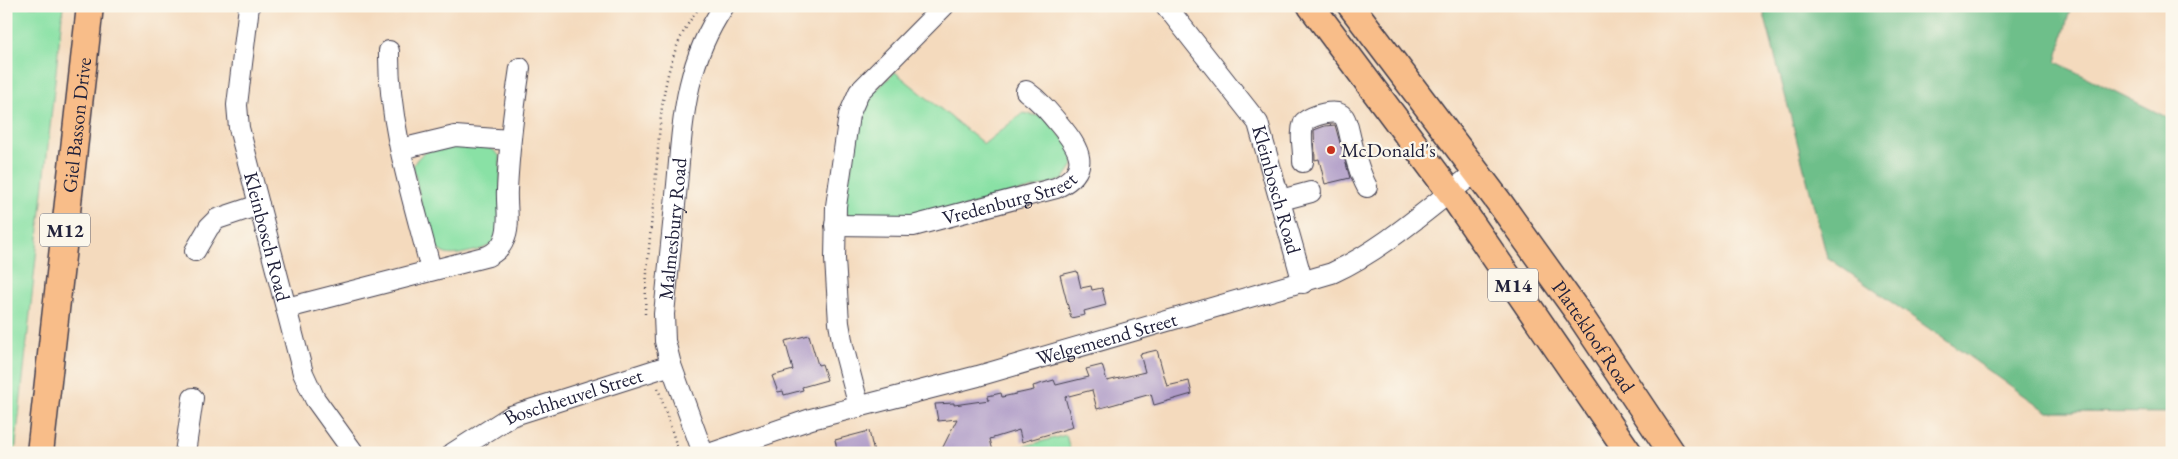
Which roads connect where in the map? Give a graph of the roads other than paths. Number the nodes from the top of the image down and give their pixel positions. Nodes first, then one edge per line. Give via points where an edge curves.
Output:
1 (90, 6) edge
2 (249, 6) edge
3 (944, 6) edge
4 (1166, 6) edge
5 (1311, 6) edge
6 (1351, 6) edge
7 (722, 7) edge
8 (389, 51) dead end
9 (520, 68) dead end
10 (1026, 91) dead end
11 (510, 140) junction
12 (401, 149) junction
13 (1303, 162) dead end
14 (1476, 172) junction
15 (1367, 188) dead end
16 (1311, 192) dead end
17 (1450, 192) junction
18 (1281, 200) junction
19 (259, 204) junction
20 (836, 225) junction
21 (195, 252) dead end
22 (431, 270) junction
23 (1303, 283) junction
24 (287, 308) junction
25 (671, 365) junction
26 (194, 398) dead end
27 (859, 407) junction
28 (457, 452) edge
29 (40, 453) edge
30 (185, 453) edge
31 (354, 453) edge
32 (703, 453) edge
33 (712, 453) edge
34 (1629, 453) edge
35 (1672, 453) edge

1 - 29 main road, Giel Basson Drive / M12
2 - 19 street, Kleinbosch Road via 237,106 239,128
3 - 20 street via 852,103
4 - 18 street, Kleinbosch Road via 1258,123
5 - 17 main road, Plattekloof Road / M14
6 - 14 main road, Plattekloof Road / M14
7 - 25 street, Malmesbury Road via 702,44 684,105 664,314 665,341
8 - 12 street via 388,79
9 - 11 street
10 - 20 street, Vredenburg Street via 1040,101 1079,151 1080,166 1069,182 913,226
11 - 12 street via 455,136
11 - 22 street via 507,230 499,249 488,256
12 - 22 street
13 - 15 street via 1301,136 1304,122 1333,112 1340,114 1346,122
14 - 17 street, Welgemeend Street
14 - 35 main road, Plattekloof Road / M14 via 1577,311
16 - 18 street
17 - 23 street, Welgemeend Street via 1395,237 1358,261
17 - 34 main road, Plattekloof Road / M14
18 - 23 street, Kleinbosch Road
19 - 21 street via 217,220 208,227
19 - 24 street, Kleinbosch Road
20 - 27 street via 839,323
22 - 24 street
23 - 27 street, Welgemeend Street
24 - 31 street, Kleinbosch Road via 310,390
25 - 28 street, Boschheuvel Street via 510,416
25 - 32 street, Malmesbury Road
26 - 30 street
27 - 33 street, Welgemeend Street via 811,419

